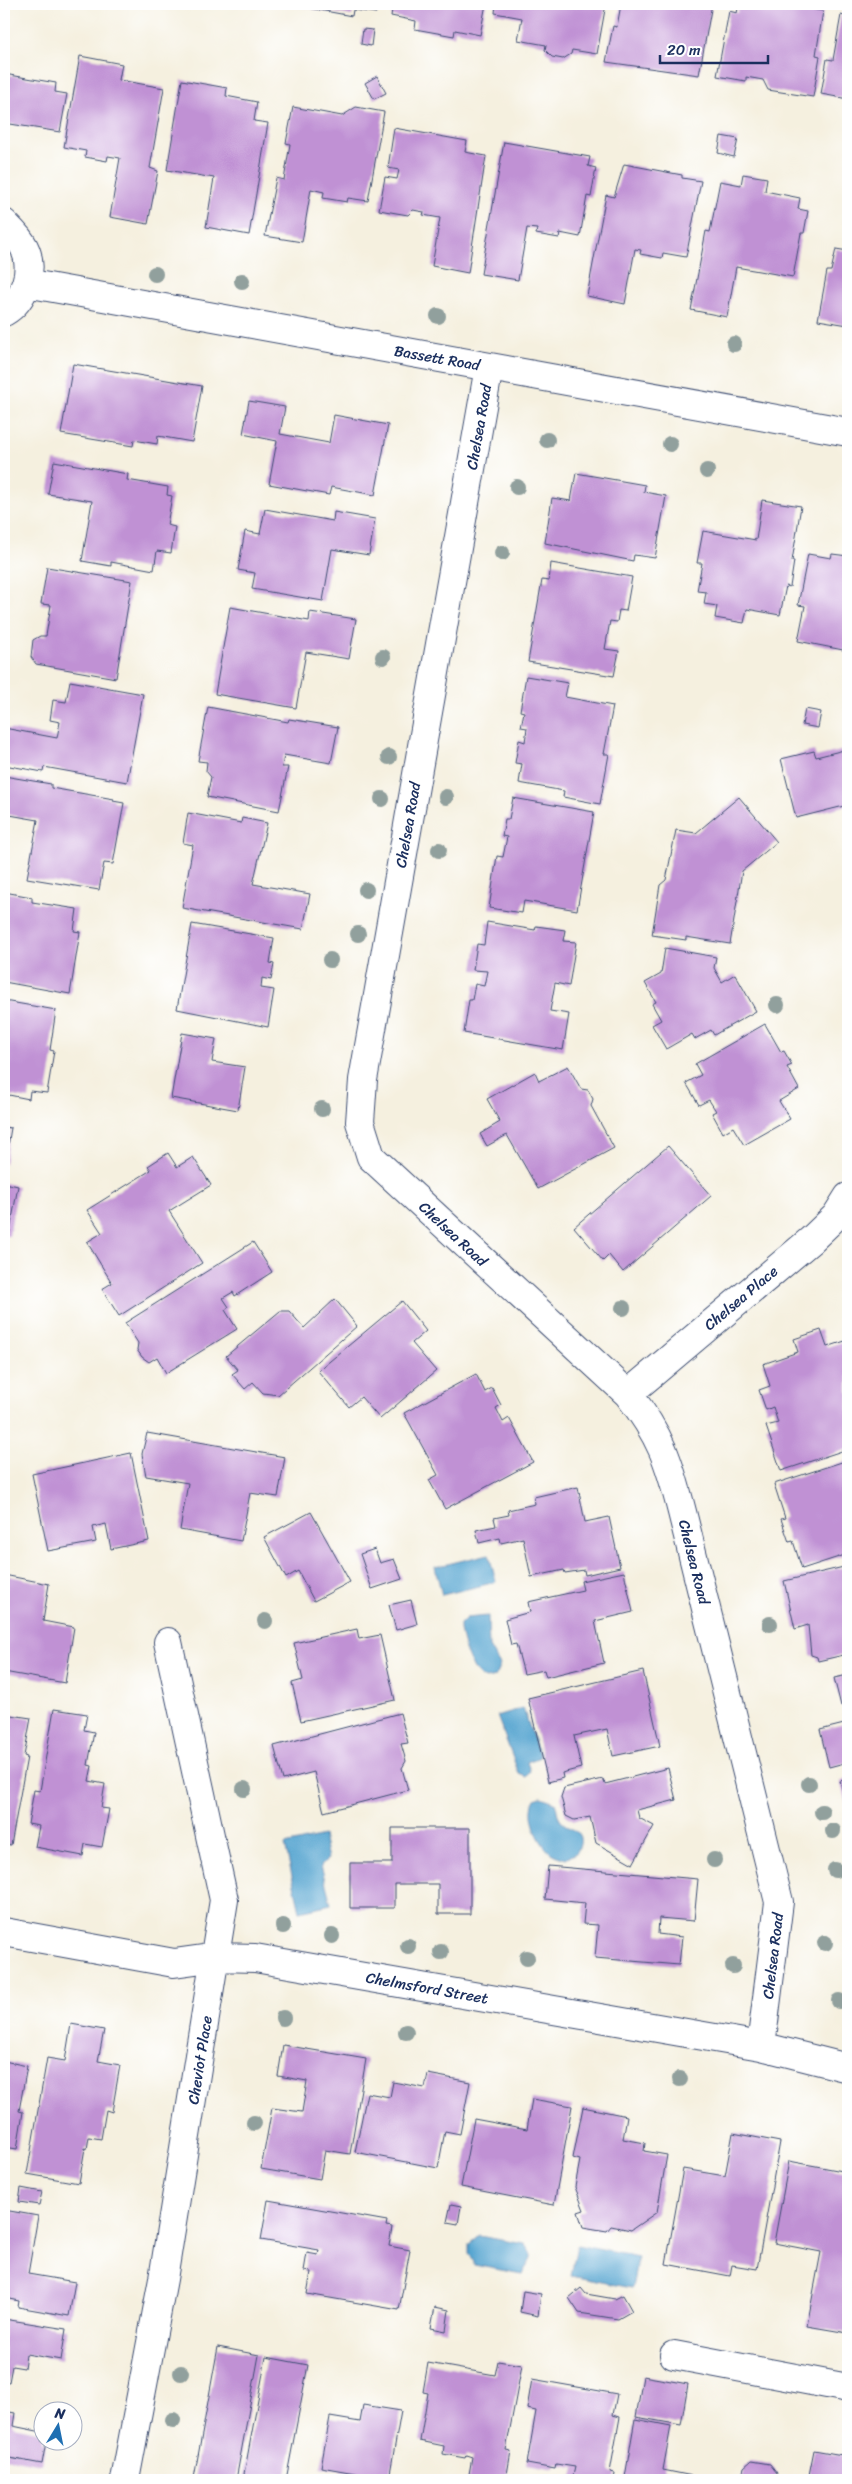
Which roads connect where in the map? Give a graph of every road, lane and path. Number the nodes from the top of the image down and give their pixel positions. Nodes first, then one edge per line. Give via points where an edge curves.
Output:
1 (4, 223) edge
2 (26, 283) junction
3 (4, 312) edge
4 (490, 367) junction
5 (848, 432) edge
6 (848, 1197) edge
7 (628, 1394) junction
8 (168, 1642) dead end
9 (4, 1932) edge
10 (217, 1957) junction
11 (761, 2046) junction
12 (848, 2068) edge
13 (674, 2355) dead end
14 (848, 2388) edge
15 (125, 2480) edge

1 - 2 street via 25,249
2 - 3 street via 19,298
2 - 4 street, Bassett Road
4 - 5 street, Bassett Road
4 - 7 street, Chelsea Road via 363,1080 360,1122 371,1157
6 - 7 street, Chelsea Place via 836,1216 811,1240
7 - 11 street, Chelsea Road via 660,1440 670,1467 779,1902
8 - 10 street, Cheviot Place via 224,1900
9 - 10 street, Chelmsford Street via 174,1963
10 - 11 street, Chelmsford Street via 255,1958
10 - 15 street, Cheviot Place via 164,2279
11 - 12 street, Chelmsford Street
13 - 14 street

